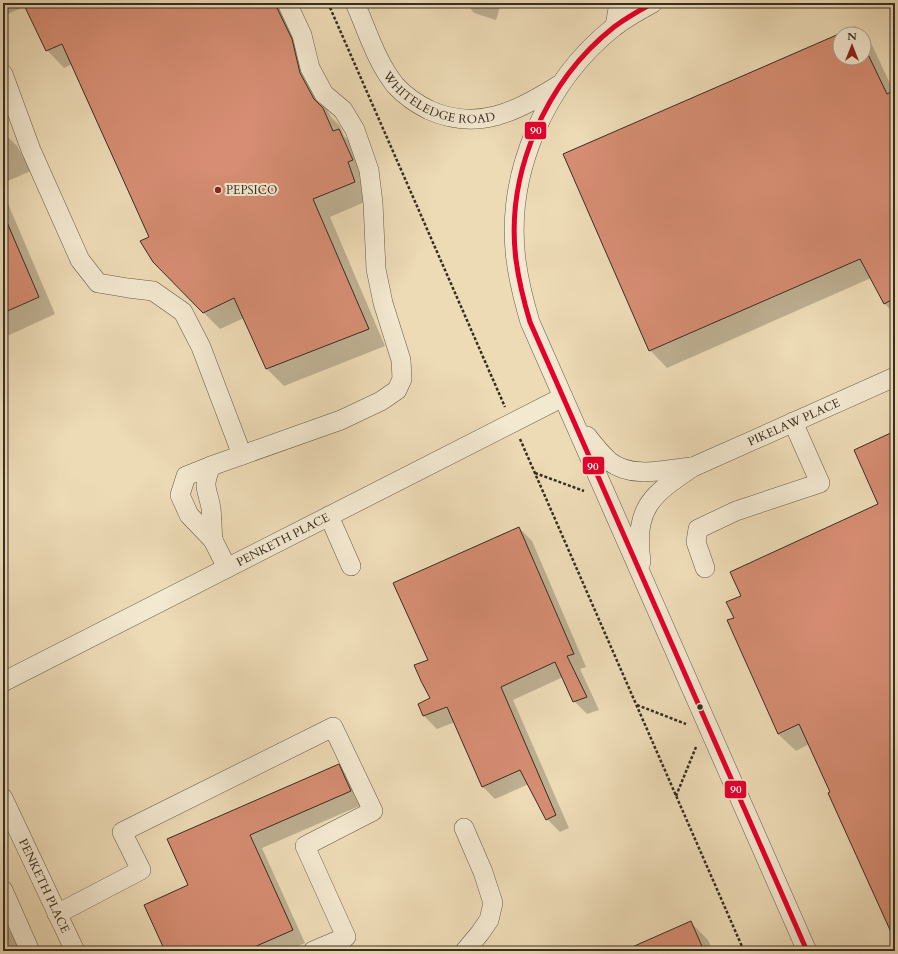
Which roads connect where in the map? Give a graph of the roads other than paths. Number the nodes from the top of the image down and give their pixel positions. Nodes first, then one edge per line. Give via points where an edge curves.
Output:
1 (287, 3) edge
2 (355, 3) edge
3 (619, 3) edge
4 (653, 3) edge
5 (615, 26) junction
6 (3, 74) edge
7 (562, 83) junction
8 (8, 102) edge
9 (895, 377) edge
10 (567, 405) junction
11 (793, 422) junction
12 (242, 455) junction
13 (210, 466) junction
14 (693, 467) junction
15 (329, 516) junction
16 (213, 540) junction
17 (351, 566) dead end
18 (227, 568) junction
19 (705, 568) dead end
20 (650, 592) junction
21 (3, 682) edge
22 (3, 798) edge
23 (464, 828) dead end
24 (3, 890) edge
25 (57, 914) junction
26 (806, 950) edge
27 (30, 951) edge
28 (75, 951) edge
29 (313, 951) edge
30 (465, 951) edge

1 - 12 street via 302,35 310,68 324,94 343,110 355,130 369,170 376,269 383,303 401,360 402,379 397,390 381,401 347,417
2 - 7 street, WHITELEDGE ROAD via 378,56 396,86 409,98 439,114 466,120 494,117 524,106
3 - 5 street
4 - 5 street
5 - 7 street
6 - 8 street
7 - 10 street via 538,127 523,165 514,231 521,292 530,322
8 - 12 street via 80,260 98,283 153,291 184,312 201,347
9 - 11 street, PIKELAW PLACE
10 - 14 street, PIKELAW PLACE via 597,448 610,462 624,469 650,472
10 - 15 street, PENKETH PLACE via 512,423
10 - 20 street
11 - 14 street, PIKELAW PLACE
11 - 19 street via 820,483 736,511 698,529 696,542
12 - 13 street
13 - 16 street via 205,488
13 - 16 street via 186,476 180,495 189,515
14 - 20 street, PIKELAW PLACE via 657,493 647,505 642,518 639,547
15 - 17 street
15 - 18 street, PENKETH PLACE
16 - 18 street
18 - 21 street, PENKETH PLACE
20 - 26 street
22 - 25 street, PENKETH PLACE
23 - 30 street via 493,903 489,920
24 - 27 street
25 - 28 street, PENKETH PLACE
25 - 29 street via 141,870 122,832 333,727 373,811 305,846 346,937

